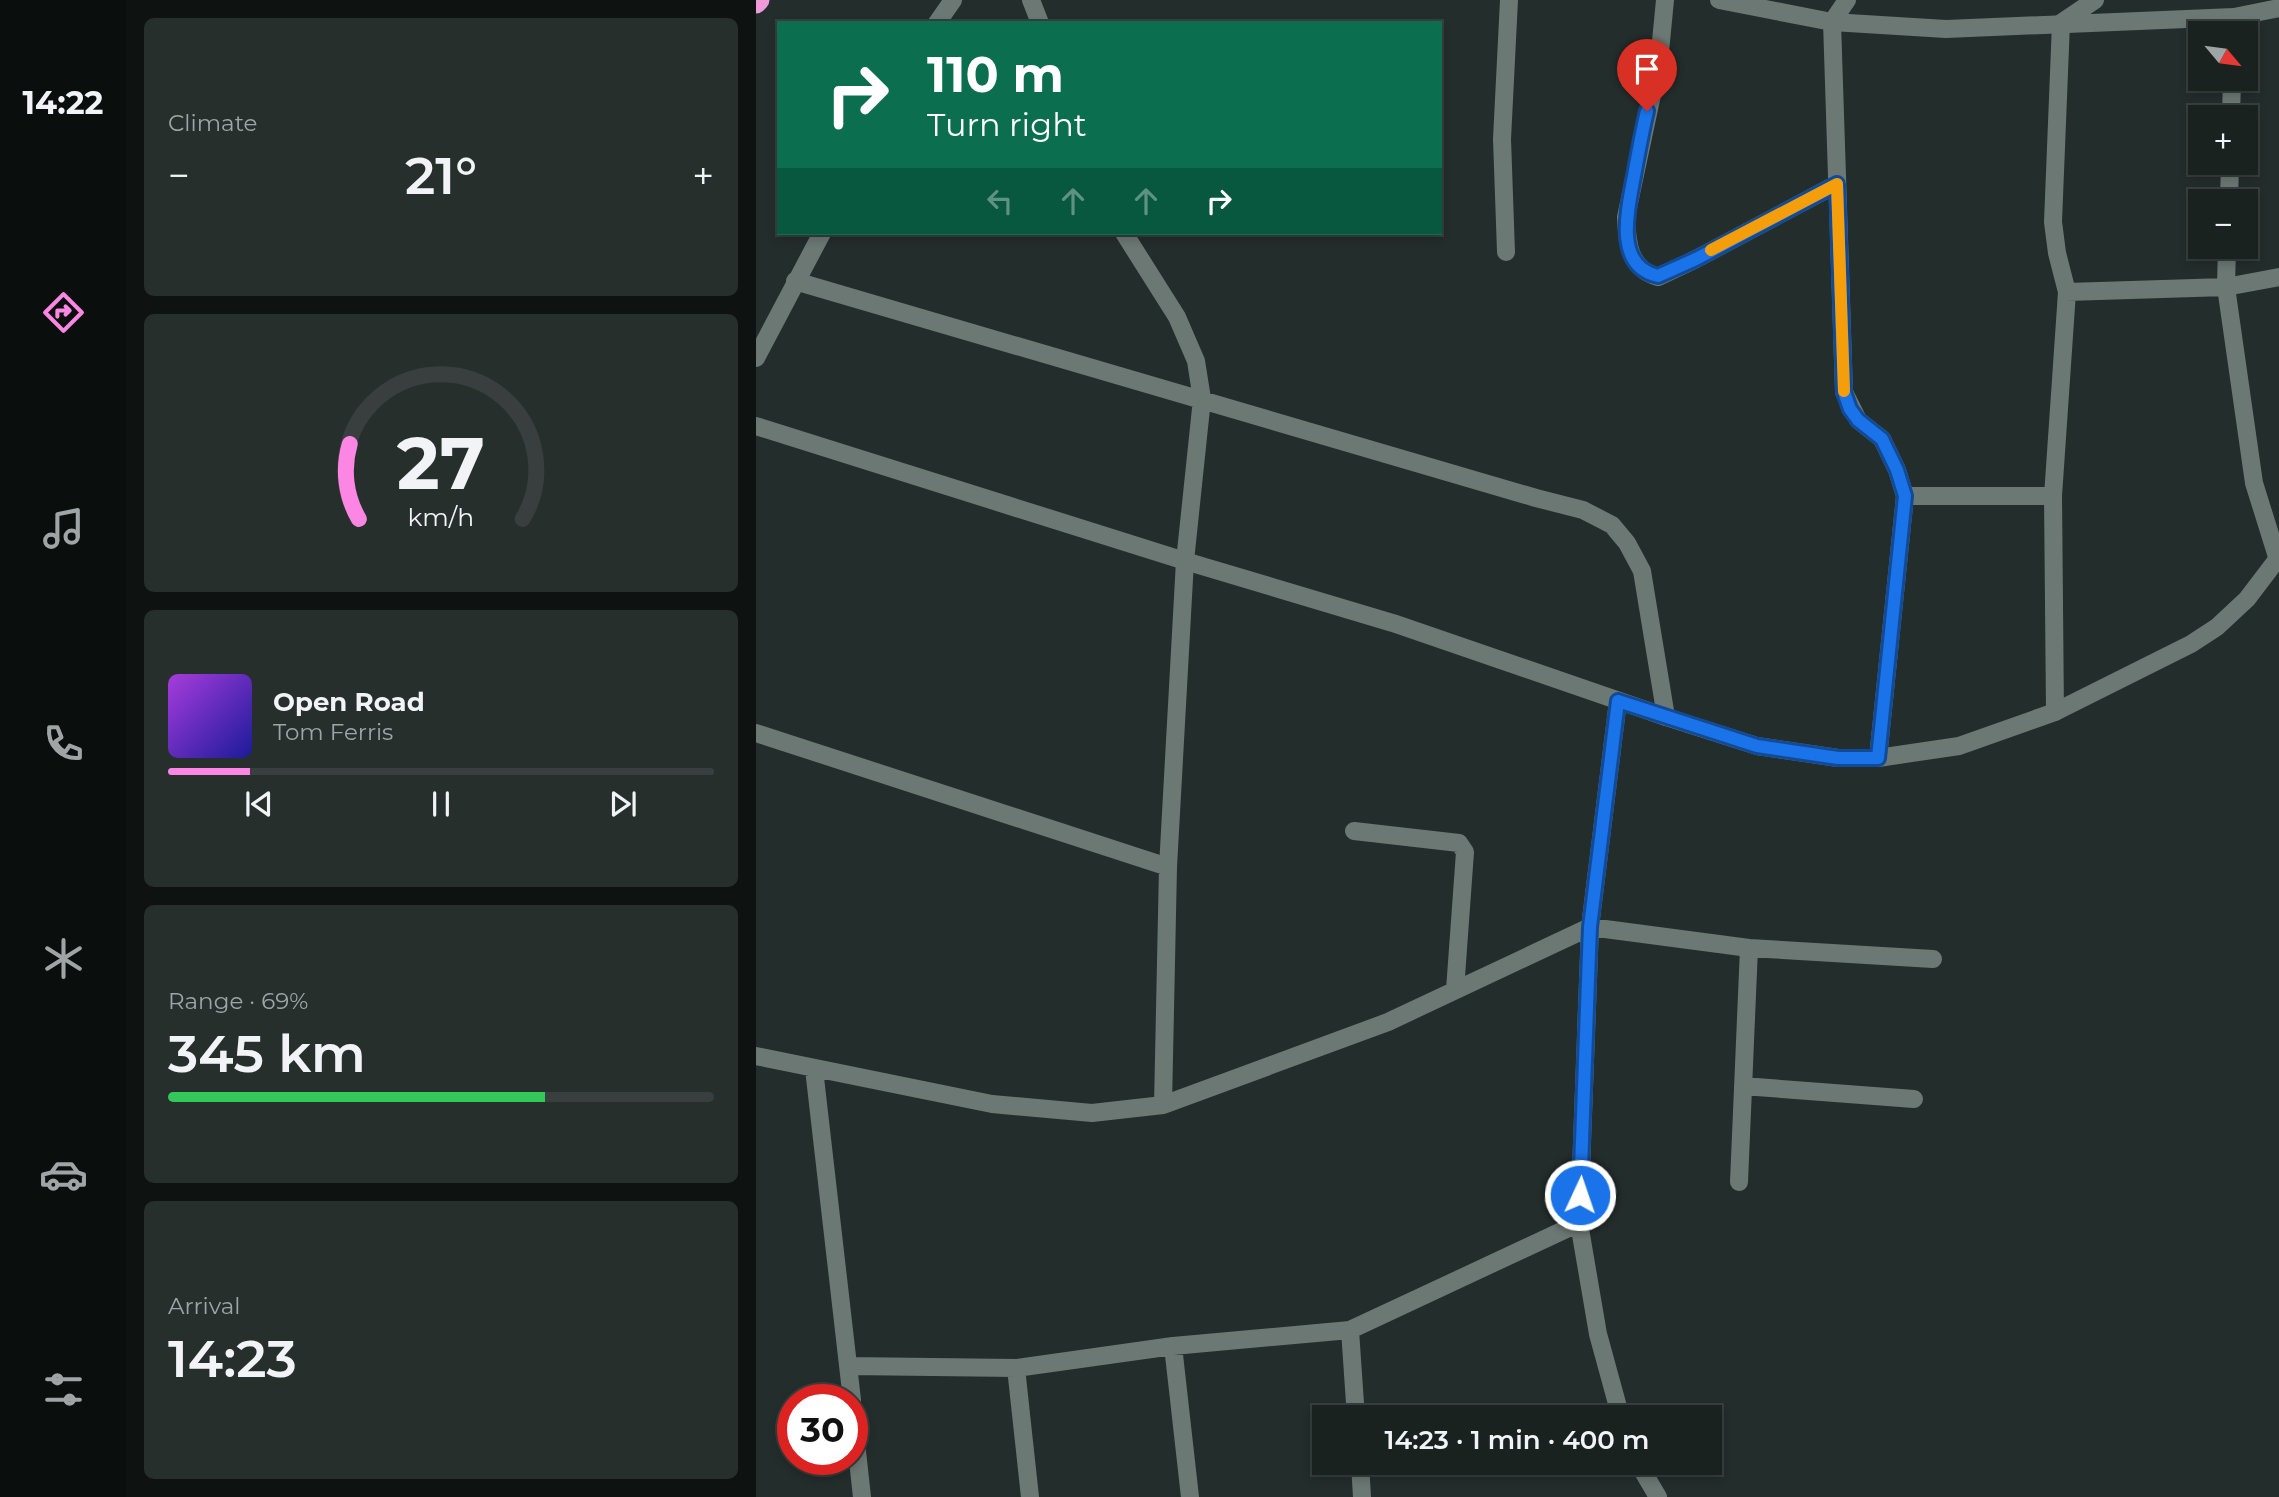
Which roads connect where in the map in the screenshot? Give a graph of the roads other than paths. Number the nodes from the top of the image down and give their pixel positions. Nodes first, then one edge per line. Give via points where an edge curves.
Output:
1 (953, 0) edge
2 (1031, 0) edge
3 (1509, 0) edge
4 (1665, 0) edge
5 (1719, 0) edge
6 (1847, 0) edge
7 (2095, 0) edge
8 (2279, 8) edge
9 (938, 21) edge
10 (1039, 21) edge
11 (2244, 21) edge
12 (1832, 22) junction
13 (2061, 23) junction
14 (2188, 24) edge
15 (1837, 184) junction
16 (821, 235) edge
17 (1125, 235) edge
18 (1506, 252) dead end
19 (2227, 259) edge
20 (2279, 277) edge
21 (795, 281) junction
22 (2226, 287) junction
23 (2067, 292) junction
24 (756, 358) edge
25 (1202, 399) junction
26 (756, 426) edge
27 (1905, 496) junction
28 (2053, 496) junction
29 (2279, 559) edge
30 (1185, 561) junction
31 (1618, 701) junction
32 (2054, 712) junction
33 (1666, 717) junction
34 (756, 733) edge
35 (1878, 758) junction
36 (1354, 831) dead end
37 (1168, 867) junction
38 (1590, 927) junction
39 (1749, 948) junction
40 (1933, 959) dead end
41 (1455, 990) junction
42 (756, 1056) edge
43 (814, 1069) junction
44 (1743, 1086) junction
45 (1914, 1099) dead end
46 (1163, 1105) junction
47 (1740, 1182) dead end
48 (1579, 1223) junction
49 (1350, 1330) junction
50 (1173, 1346) junction
51 (848, 1367) junction
52 (1016, 1368) junction
53 (850, 1384) edge
54 (1355, 1405) edge
55 (1617, 1405) edge
56 (860, 1475) edge
57 (1361, 1475) edge
58 (1645, 1475) edge
59 (862, 1497) edge
60 (1030, 1497) edge
61 (1190, 1497) edge
62 (1362, 1497) edge
63 (1658, 1497) edge

1 - 9 street
2 - 10 street
3 - 18 street via 1502,139
4 - 15 street via 1659,62 1626,218 1632,258 1639,269 1658,276
5 - 12 street
6 - 12 street
7 - 13 street
8 - 11 street
12 - 13 street via 1946,29
12 - 15 street
13 - 14 street
13 - 23 street via 2053,222
15 - 27 street via 1844,392 1858,420 1882,439
16 - 21 street
17 - 25 street via 1177,317 1196,361
19 - 22 street
20 - 22 street
21 - 24 street
21 - 25 street
22 - 23 street
22 - 29 street via 2254,484
23 - 28 street
25 - 30 street
25 - 33 street via 1583,510 1612,525 1628,543 1642,571
26 - 30 street
27 - 28 street
27 - 35 street
28 - 32 street
29 - 32 street via 2248,598 2191,645
30 - 31 street via 1393,623
30 - 37 street
31 - 33 street
31 - 38 street
32 - 35 street via 1959,746
33 - 35 street via 1757,746 1838,758
34 - 37 street
36 - 41 street via 1447,840 1459,843 1465,852
37 - 46 street
38 - 39 street
38 - 41 street
38 - 48 street
39 - 40 street
39 - 44 street
41 - 46 street via 1388,1021
42 - 43 street
43 - 46 street via 992,1104 1092,1113
43 - 51 street
44 - 45 street
44 - 47 street
48 - 49 street
48 - 55 street via 1598,1334
49 - 50 street
49 - 54 street
50 - 52 street
50 - 61 street
51 - 52 street
51 - 53 street
52 - 60 street
56 - 59 street
57 - 62 street
58 - 63 street

